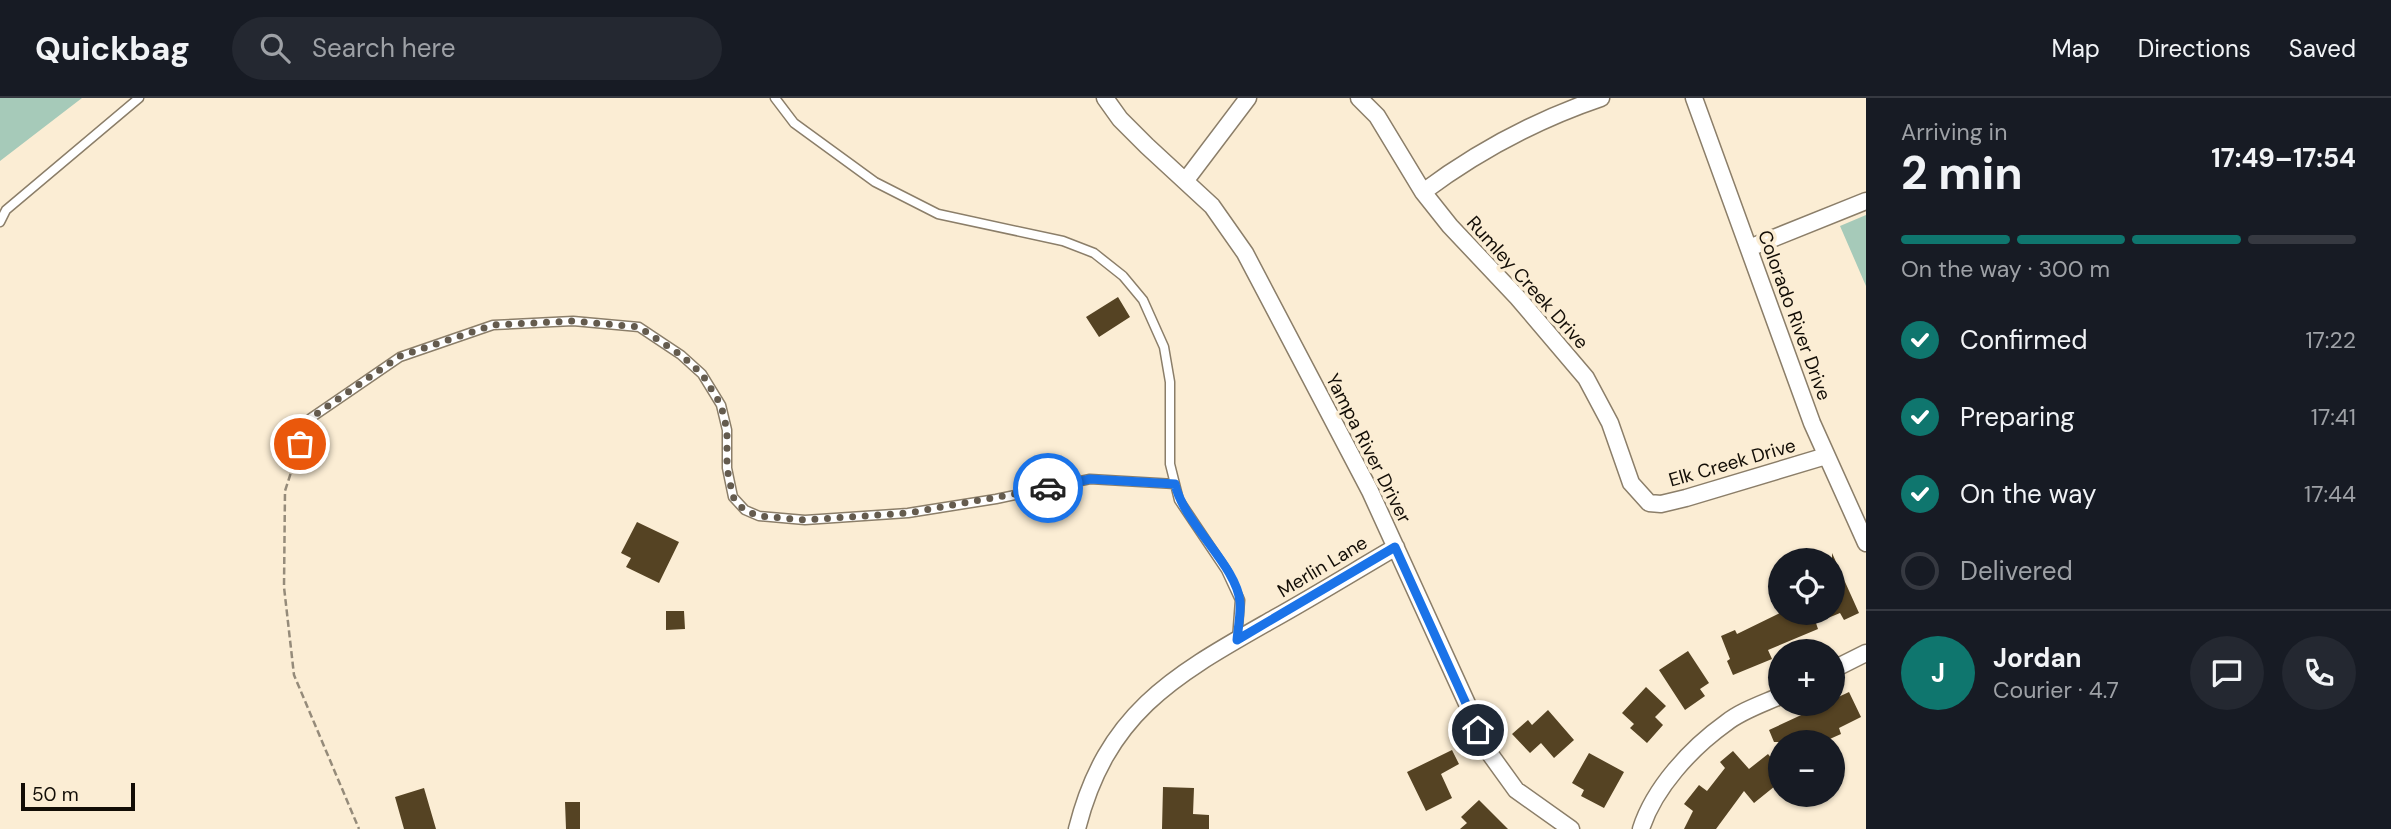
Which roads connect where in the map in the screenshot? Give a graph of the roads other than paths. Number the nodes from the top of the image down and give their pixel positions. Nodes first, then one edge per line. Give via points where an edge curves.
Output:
1 (139, 98) edge
2 (775, 98) edge
3 (1105, 98) edge
4 (1248, 98) edge
5 (1359, 98) edge
6 (1601, 98) edge
7 (1694, 98) edge
8 (1186, 180) junction
9 (1423, 192) junction
10 (1866, 201) edge
11 (0, 222) edge
12 (1749, 248) junction
13 (300, 444) road end
14 (1826, 456) junction
15 (1175, 484) junction
16 (1649, 503) joint
17 (1866, 543) edge
18 (1395, 547) junction
19 (1237, 640) junction
20 (1866, 653) edge
21 (1845, 664) edge
22 (1768, 702) edge
23 (1077, 829) edge
24 (1571, 829) edge
25 (1641, 829) edge

1 - 11 lane via 6,210
2 - 15 lane via 794,123 875,181 938,214 1063,241 1094,253 1123,276 1143,300 1164,347
3 - 8 street, Yampa River Driver via 1120,119
4 - 8 street
5 - 9 street, Rumley Creek Drive via 1377,116
6 - 9 street via 1519,130
7 - 12 street, Colorado River Drive
8 - 18 street, Yampa River Driver via 1212,206 1245,253
9 - 16 street, Rumley Creek Drive via 1586,377 1610,423 1631,483
10 - 12 street
12 - 14 street, Colorado River Drive
13 - 15 lane via 305,422 400,356 493,325 573,321 639,327 702,374 721,405 733,497 744,510 759,516 805,520 908,513 1090,479
14 - 16 street, Elk Creek Drive via 1686,498
14 - 17 street, Colorado River Drive
15 - 19 lane via 1179,500 1226,570 1240,600
18 - 19 street, Merlin Lane
18 - 24 street, Yampa River Driver via 1490,754 1516,790
19 - 23 street, Merlin Lane via 1148,699 1111,748 1090,787
20 - 21 street
22 - 25 street via 1728,721 1699,745 1667,781

